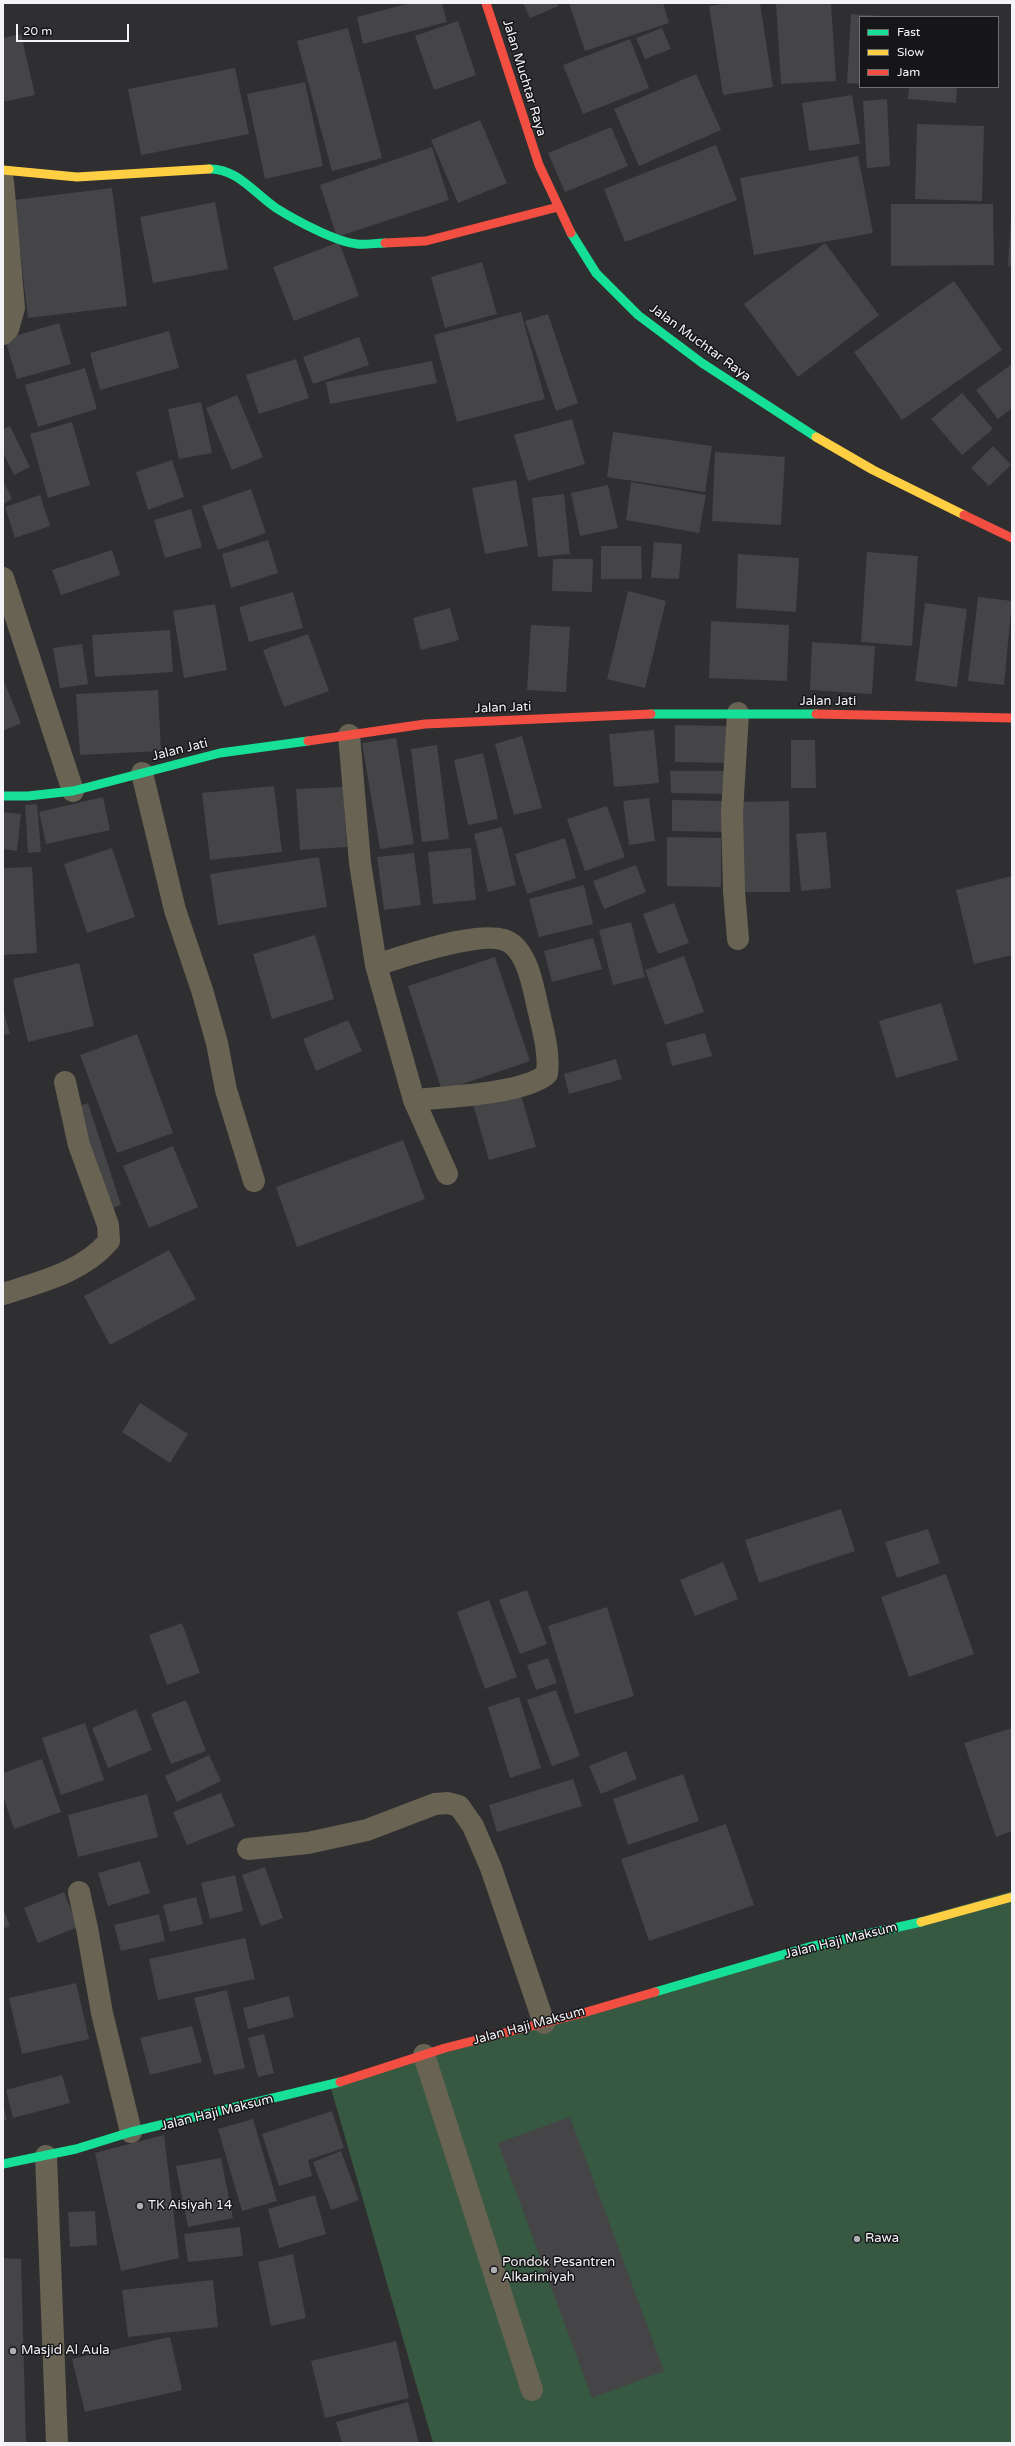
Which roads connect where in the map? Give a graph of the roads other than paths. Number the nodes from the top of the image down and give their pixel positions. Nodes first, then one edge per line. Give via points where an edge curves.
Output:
1 (486, 3) edge
2 (3, 170) edge
3 (3, 181) edge
4 (558, 207) junction
5 (3, 334) edge
6 (1012, 538) edge
7 (3, 578) edge
8 (738, 713) junction
9 (1012, 718) edge
10 (349, 735) junction
11 (142, 773) junction
12 (73, 791) junction
13 (3, 796) edge
14 (738, 939) dead end
15 (376, 965) junction
16 (65, 1082) dead end
17 (414, 1100) junction
18 (447, 1174) dead end
19 (254, 1181) dead end
20 (3, 1294) edge
21 (248, 1849) dead end
22 (79, 1892) dead end
23 (1012, 1897) edge
24 (544, 2023) junction
25 (424, 2054) junction
26 (131, 2132) junction
27 (46, 2156) junction
28 (3, 2164) edge
29 (532, 2390) dead end
30 (57, 2443) edge

1 - 4 main road, Jalan Muchtar Raya via 535,156
2 - 4 main road via 54,173 77,178 216,170 238,177 276,208 313,229 356,244 426,240
3 - 5 street via 14,308 8,329
4 - 6 main road, Jalan Muchtar Raya via 585,258 605,284 670,340 797,426 873,470
7 - 12 street
8 - 9 main road, Jalan Jati
8 - 10 main road, Jalan Jati via 642,714 425,724
8 - 14 street via 732,813
10 - 11 main road, Jalan Jati via 220,753
10 - 15 street via 360,863
11 - 12 main road, Jalan Jati
11 - 19 street via 175,910 202,990 217,1043 226,1090
12 - 13 main road, Jalan Jati
15 - 17 street
15 - 17 street via 465,940 491,937 511,942 519,951 532,983 549,1061 547,1074 539,1082
16 - 20 street via 80,1145 108,1225 109,1241 78,1266
17 - 18 street
21 - 24 street via 308,1843 366,1830 435,1804 448,1803 459,1806 473,1826 491,1868
22 - 26 street via 102,2013
23 - 24 main road, Jalan Haji Maksum via 942,1917 809,1948
24 - 25 main road, Jalan Haji Maksum
25 - 26 main road, Jalan Haji Maksum via 330,2085
25 - 29 street
26 - 27 main road, Jalan Haji Maksum
27 - 28 main road, Jalan Haji Maksum
27 - 30 street

